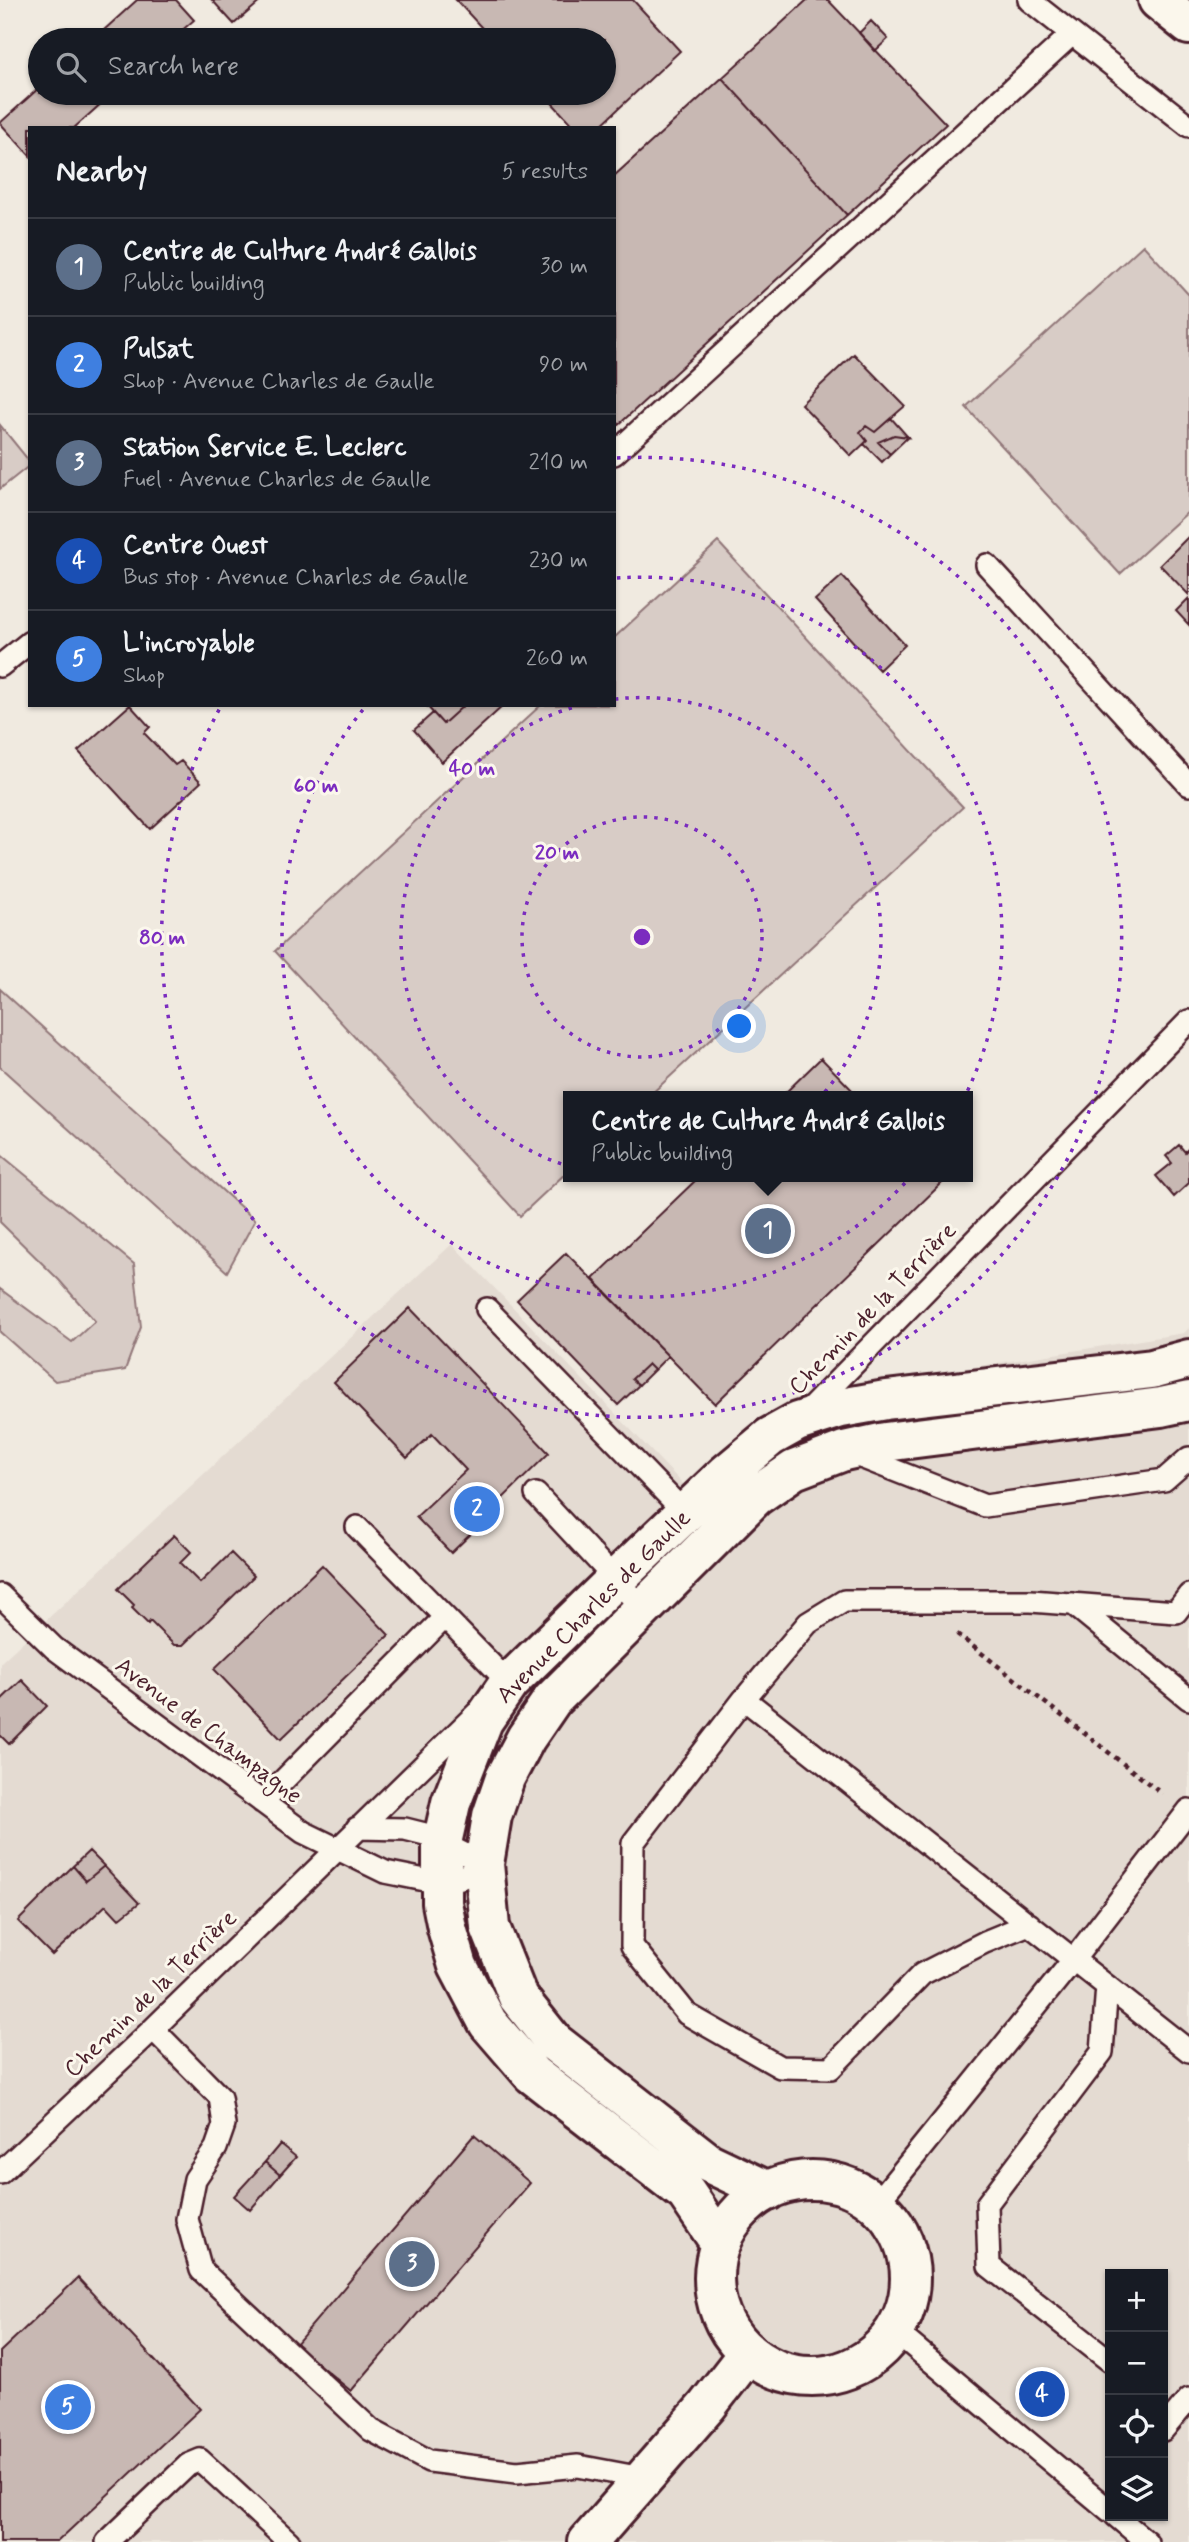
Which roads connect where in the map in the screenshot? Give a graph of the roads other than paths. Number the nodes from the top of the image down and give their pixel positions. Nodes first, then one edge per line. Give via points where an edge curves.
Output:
1 (1028, 0) edge
2 (1158, 0) edge
3 (1189, 25) edge
4 (1071, 35) junction
5 (1189, 126) edge
6 (616, 452) edge
7 (986, 565) dead end
8 (28, 644) edge
9 (0, 666) edge
10 (1189, 785) edge
11 (1189, 1021) edge
12 (487, 1309) dead end
13 (1189, 1359) edge
14 (1189, 1401) edge
15 (797, 1422) junction
16 (844, 1451) junction
17 (1189, 1458) edge
18 (536, 1494) dead end
19 (686, 1513) junction
20 (357, 1527) dead end
21 (712, 1540) junction
22 (616, 1579) junction
23 (0, 1595) edge
24 (1189, 1595) edge
25 (1073, 1604) junction
26 (643, 1609) junction
27 (445, 1617) junction
28 (509, 1683) junction
29 (744, 1699) junction
30 (1189, 1699) edge
31 (262, 1802) junction
32 (1187, 1812) edge
33 (357, 1828) junction
34 (442, 1843) junction
35 (335, 1850) junction
36 (484, 1864) junction
37 (440, 1883) junction
38 (1029, 1924) junction
39 (1074, 1959) junction
40 (1107, 1986) junction
41 (153, 2029) junction
42 (1189, 2051) edge
43 (0, 2173) edge
44 (768, 2190) junction
45 (876, 2204) junction
46 (720, 2243) junction
47 (895, 2331) junction
48 (748, 2353) junction
49 (1105, 2357) edge
50 (642, 2478) junction
51 (1105, 2503) edge
52 (1123, 2521) edge
53 (1140, 2539) edge
54 (107, 2542) edge
55 (289, 2542) edge
56 (588, 2542) edge

1 - 4 lane
2 - 3 street
4 - 5 lane
4 - 6 lane
7 - 10 lane
8 - 9 lane
11 - 15 lane, Chemin de la Terrière
12 - 19 lane
13 - 15 street, Avenue Charles de Gaulle via 1152,1369 886,1400
14 - 16 street, Avenue Charles de Gaulle
15 - 19 street, Avenue Charles de Gaulle via 770,1437
16 - 17 lane via 985,1506 1164,1480
16 - 21 street, Avenue Charles de Gaulle via 794,1470 755,1497
18 - 22 lane
19 - 21 lane
19 - 22 street, Avenue Charles de Gaulle
20 - 27 lane
21 - 26 street, Avenue Charles de Gaulle
22 - 26 lane
22 - 28 street, Avenue Charles de Gaulle
23 - 31 lane, Avenue de Champagne via 54,1648
24 - 25 lane via 1176,1612
25 - 29 lane via 844,1601 808,1623
25 - 30 lane
26 - 36 street, Avenue Charles de Gaulle via 552,1700 526,1738 505,1777 492,1816
27 - 28 lane
27 - 31 lane
28 - 33 lane, Chemin de la Terrière
28 - 34 street, Avenue Charles de Gaulle via 484,1721 451,1803
29 - 38 lane
29 - 38 lane via 633,1843 632,1946 687,2014 780,2067 831,2068 922,1974
31 - 35 lane, Avenue de Champagne
32 - 39 lane
33 - 34 lane via 405,1829
33 - 35 lane, Chemin de la Terrière
34 - 36 lane
34 - 37 street, Avenue Charles de Gaulle
35 - 37 lane, Avenue de Champagne via 385,1872
35 - 41 lane, Chemin de la Terrière
36 - 37 lane via 461,1878
36 - 44 street, Avenue Charles de Gaulle via 490,1927 518,1997 554,2042 709,2163
37 - 46 street, Avenue Charles de Gaulle via 458,1966 488,2023 532,2074 687,2193
38 - 39 lane
39 - 40 lane
39 - 45 lane
40 - 42 lane
40 - 49 lane via 1102,2052 988,2204 989,2266
41 - 43 lane, Chemin de la Terrière
41 - 50 lane via 220,2097 224,2125 216,2148 195,2179 187,2219 201,2270 372,2430 429,2461 517,2472 578,2466
44 - 45 street via 795,2182 824,2181 852,2189
44 - 46 street via 748,2203
45 - 47 street via 894,2225 906,2250 907,2305
46 - 48 street via 713,2272 716,2303 728,2330
47 - 48 street via 863,2361 843,2371 810,2377 777,2370
47 - 51 lane
48 - 50 street
50 - 56 street
52 - 53 lane
54 - 55 lane via 188,2465 200,2460

